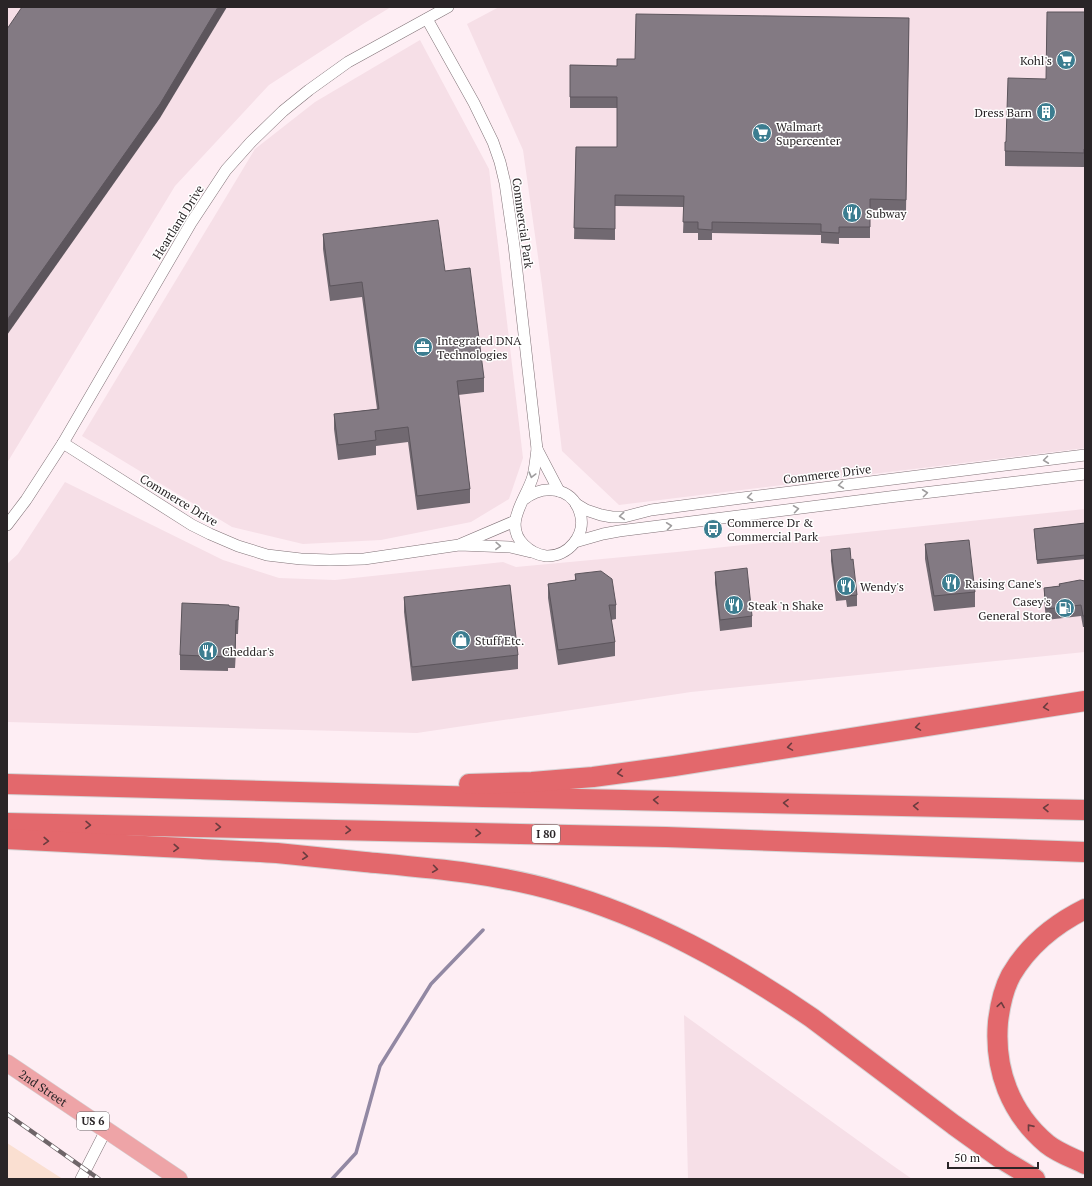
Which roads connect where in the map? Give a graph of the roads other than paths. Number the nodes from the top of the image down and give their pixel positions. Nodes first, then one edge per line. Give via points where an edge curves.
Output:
1 (448, 7) edge
2 (427, 19) junction
3 (63, 443) junction
4 (537, 448) junction
5 (1085, 455) edge
6 (1085, 474) edge
7 (559, 491) junction
8 (524, 500) junction
9 (576, 504) junction
10 (515, 521) junction
11 (7, 525) edge
12 (575, 542) junction
13 (459, 545) junction
14 (539, 555) junction
15 (1085, 701) edge
16 (7, 784) edge
17 (291, 792) junction
18 (1080, 809) edge
19 (7, 823) edge
20 (7, 839) edge
21 (1085, 852) edge
22 (1085, 910) edge
23 (7, 1063) edge
24 (106, 1130) junction
25 (1085, 1164) edge
26 (81, 1179) edge
27 (179, 1179) edge
28 (1035, 1179) edge

1 - 2 street, Heartland Drive
2 - 3 street, Heartland Drive via 348,62 283,110 226,170 191,223
2 - 4 street, Commercial Park via 474,102 500,162 514,246
3 - 11 street, Heartland Drive
3 - 13 street, Commerce Drive via 192,525 238,546 267,555 301,559 364,559
4 - 7 street
4 -> 8 street via 533,475
5 -> 9 street, Commerce Drive via 651,510 624,517 601,515
12 -> 6 street via 619,531
7 - 8 street via 540,490
7 - 9 street
8 - 10 street via 517,510
9 - 12 street via 582,523
10 - 13 street
10 - 14 street via 516,532 521,542
12 - 14 street via 560,554
13 -> 14 street via 510,547
15 -> 17 highway via 593,777
16 - 17 highway
18 -> 17 highway
19 -> 21 highway, I 80 via 674,837
20 -> 28 highway via 275,853 430,868 556,890 606,906 705,951 780,996 1000,1158
25 -> 22 highway via 1048,1145 1021,1114 1008,1092 1002,1074 997,1035 1002,996 1022,958 1051,930
23 - 24 main road, 2nd Street / US 6
24 - 26 street
24 - 27 main road, 2nd Street / US 6

